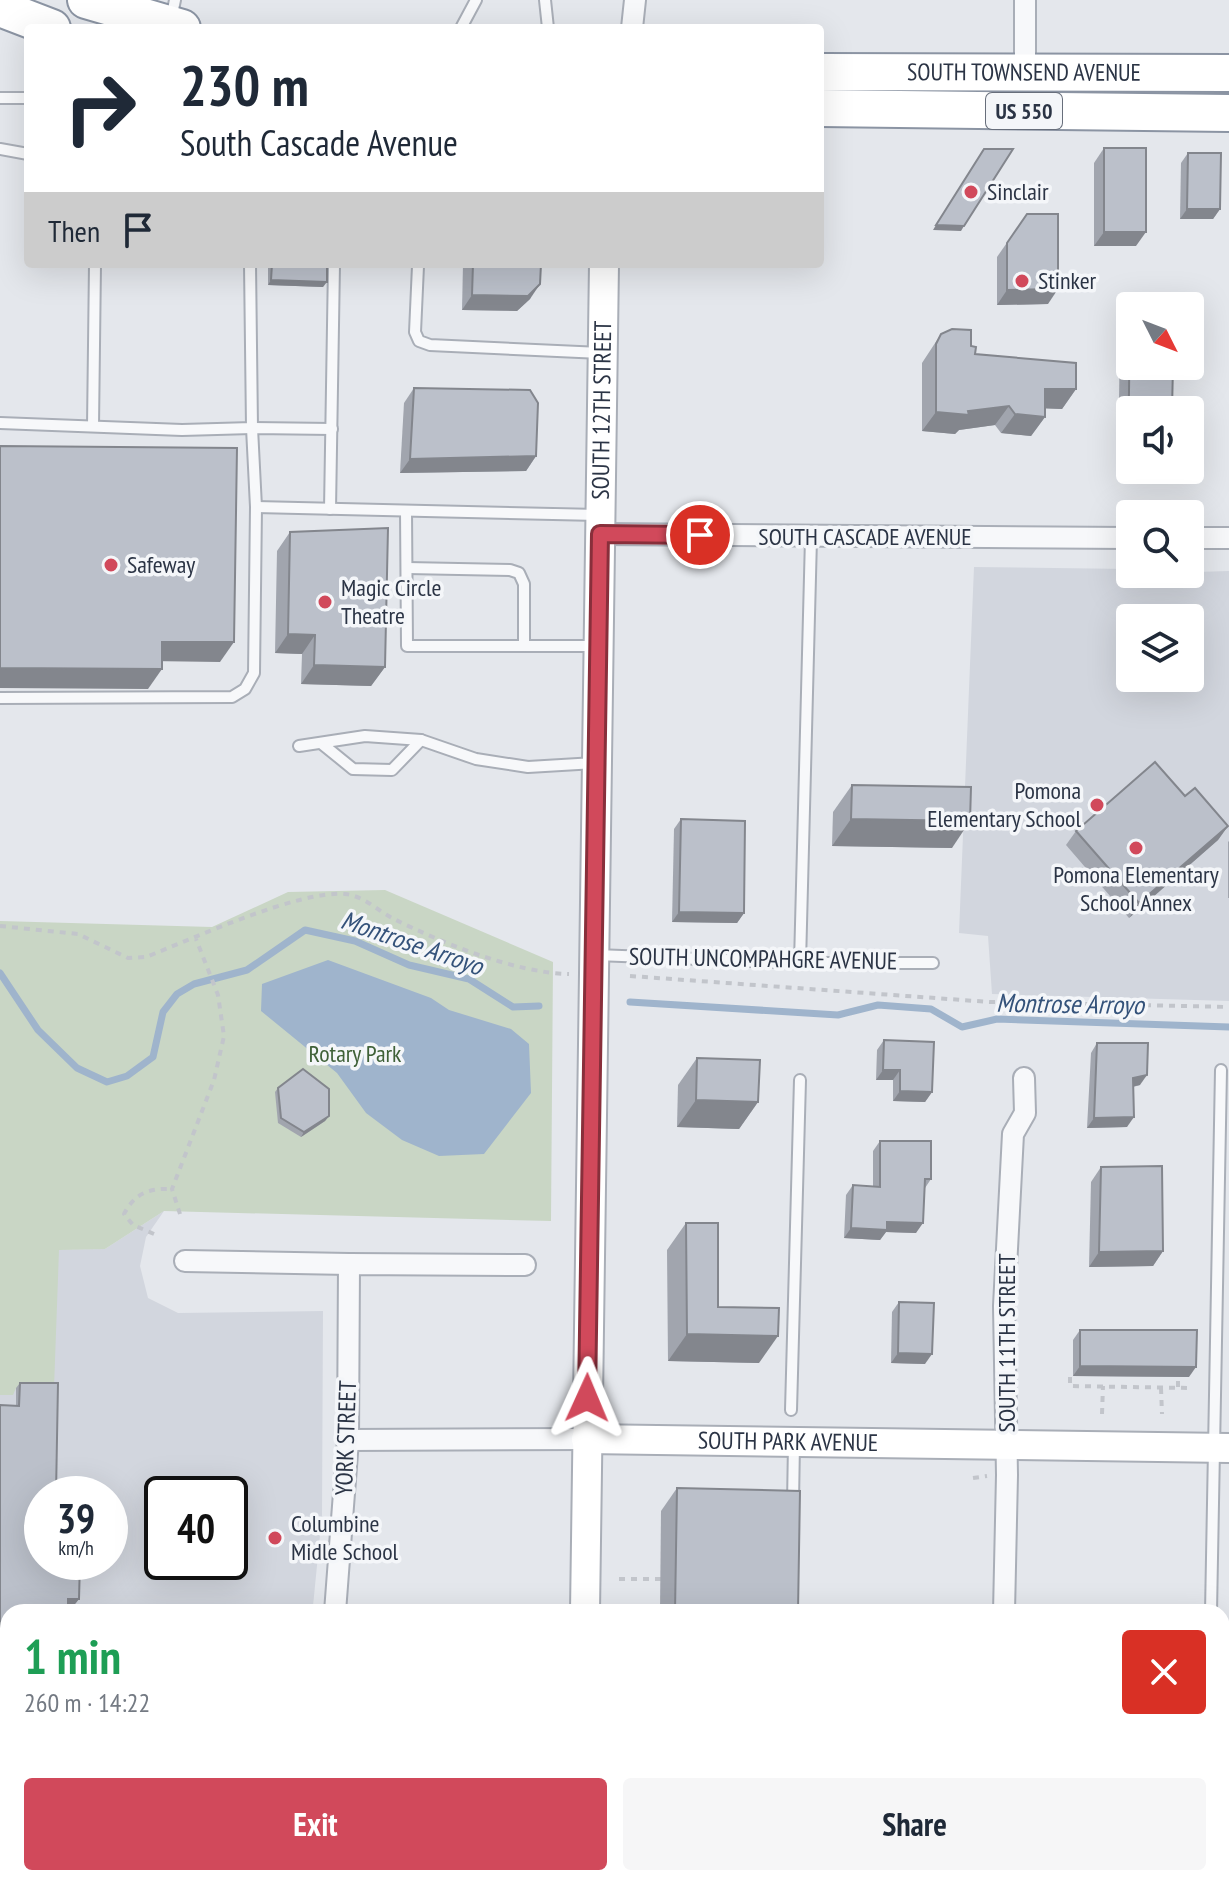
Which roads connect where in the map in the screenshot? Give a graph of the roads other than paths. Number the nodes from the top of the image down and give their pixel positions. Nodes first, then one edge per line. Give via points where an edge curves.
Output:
1 (86, 0) edge
2 (476, 0) edge
3 (545, 0) edge
4 (635, 0) edge
5 (1025, 0) edge
6 (0, 8) edge
7 (175, 18) edge
8 (42, 24) edge
9 (463, 24) edge
10 (548, 24) edge
11 (632, 24) edge
12 (824, 72) edge
13 (1025, 72) junction
14 (1229, 73) edge
15 (0, 98) edge
16 (24, 98) edge
17 (824, 108) edge
18 (1229, 113) edge
19 (0, 149) edge
20 (24, 153) edge
21 (95, 268) edge
22 (250, 268) edge
23 (334, 268) edge
24 (418, 268) edge
25 (604, 268) edge
26 (603, 353) junction
27 (0, 423) edge
28 (93, 426) junction
29 (252, 428) junction
30 (332, 429) junction
31 (256, 507) junction
32 (330, 509) junction
33 (406, 511) junction
34 (600, 524) junction
35 (811, 538) junction
36 (1116, 538) edge
37 (1204, 538) edge
38 (1229, 538) edge
39 (407, 568) junction
40 (524, 645) junction
41 (599, 646) junction
42 (0, 698) edge
43 (421, 740) junction
44 (321, 743) junction
45 (299, 746) dead end
46 (597, 763) junction
47 (594, 955) junction
48 (800, 963) junction
49 (933, 963) dead end
50 (1221, 1070) dead end
51 (1024, 1078) dead end
52 (800, 1080) dead end
53 (185, 1261) dead end
54 (349, 1264) junction
55 (525, 1265) dead end
56 (791, 1410) dead end
57 (586, 1439) junction
58 (348, 1440) junction
59 (794, 1441) junction
60 (1007, 1444) junction
61 (1221, 1448) edge
62 (793, 1521) edge
63 (336, 1604) edge
64 (585, 1604) edge
65 (1004, 1604) edge
66 (1211, 1604) edge

1 - 7 highway
2 - 9 lane
3 - 10 lane
4 - 11 street
5 - 13 street
6 - 8 highway
12 - 13 highway, SOUTH TOWNSEND AVENUE / US 550
13 - 14 highway, SOUTH TOWNSEND AVENUE / US 550
15 - 16 lane
17 - 18 highway, SOUTH TOWNSEND AVENUE / US 550
19 - 20 lane
21 - 28 lane
22 - 29 lane
23 - 30 lane
24 - 26 lane via 419,341
25 - 26 street, SOUTH 12TH STREET
26 - 34 street, SOUTH 12TH STREET
27 - 28 lane
28 - 29 lane
29 - 30 lane
29 - 31 lane
30 - 32 lane
31 - 32 lane
31 - 42 lane via 254,673 245,689 232,697
32 - 33 lane
33 - 34 lane
33 - 39 lane
34 - 35 street, SOUTH CASCADE AVENUE
34 - 41 street, SOUTH 12TH STREET
35 - 36 street, SOUTH CASCADE AVENUE
35 - 48 lane
37 - 38 street
39 - 40 lane via 519,573 524,584
39 - 40 lane via 407,646
40 - 41 lane
41 - 46 street, SOUTH 12TH STREET
43 - 44 lane via 365,736
43 - 44 lane via 392,770 353,769
43 - 46 lane via 476,759 528,767
44 - 45 lane
46 - 47 street, SOUTH 12TH STREET
47 - 48 lane, SOUTH UNCOMPAHGRE AVENUE
47 - 57 street, SOUTH 12TH STREET
48 - 49 lane, SOUTH UNCOMPAHGRE AVENUE
50 - 61 lane
51 - 60 street, SOUTH 11TH STREET via 1025,1113 1013,1134 1006,1259
52 - 56 lane
53 - 54 street
54 - 55 street
54 - 58 street, YORK STREET
57 - 58 street, SOUTH PARK AVENUE
57 - 59 street, SOUTH PARK AVENUE
57 - 64 street, SOUTH 12TH STREET
58 - 63 street, YORK STREET
59 - 60 street, SOUTH PARK AVENUE
59 - 62 lane
60 - 61 street, SOUTH PARK AVENUE
60 - 65 street, SOUTH 11TH STREET
61 - 66 lane

